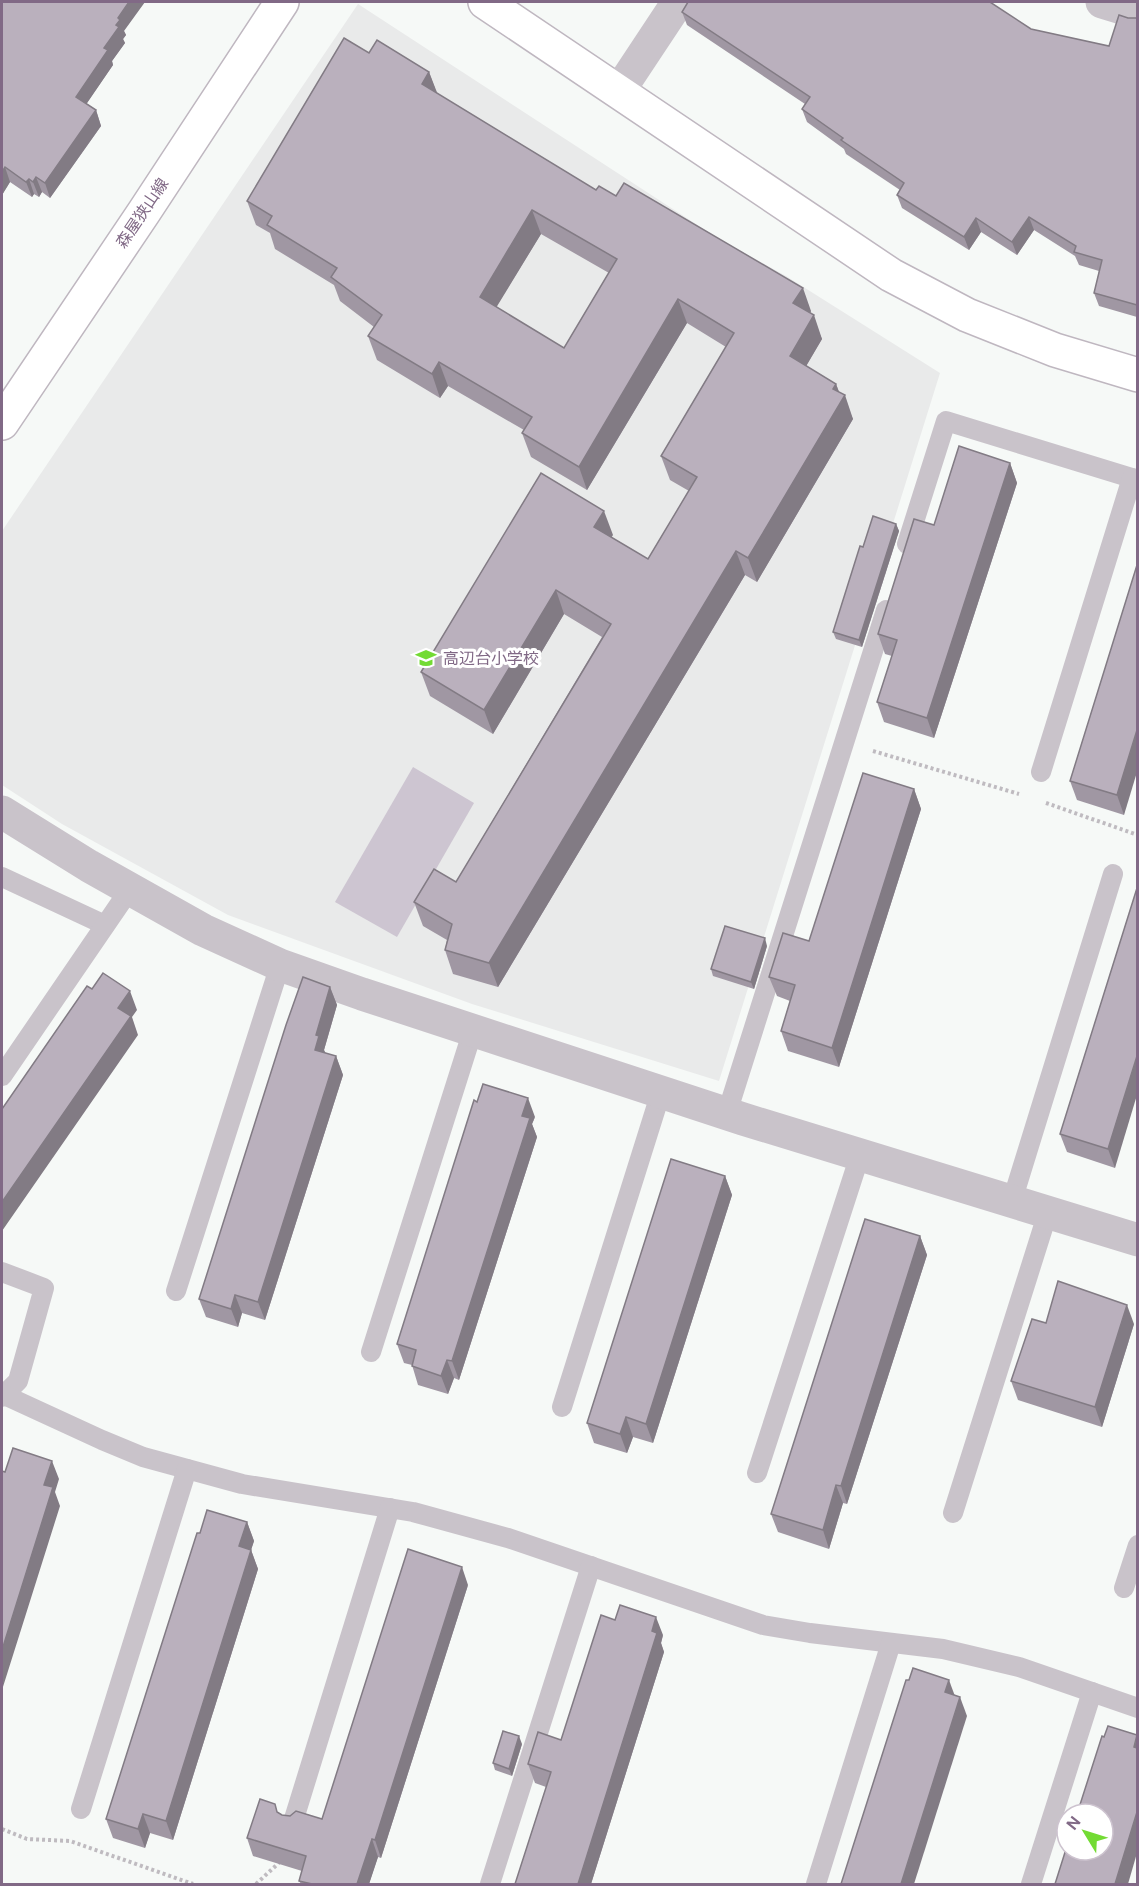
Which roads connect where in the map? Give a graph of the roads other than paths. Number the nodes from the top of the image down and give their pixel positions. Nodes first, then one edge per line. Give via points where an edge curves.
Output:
1 (282, 2) edge
2 (485, 2) edge
3 (678, 2) edge
4 (1102, 2) edge
5 (1137, 13) edge
6 (619, 92) junction
7 (1137, 375) edge
8 (2, 423) edge
9 (1135, 479) edge
10 (900, 565) edge
11 (893, 587) edge
12 (1041, 772) dead end
13 (2, 812) edge
14 (1113, 874) dead end
15 (2, 877) edge
16 (130, 889) junction
17 (105, 925) junction
18 (280, 965) junction
19 (473, 1030) junction
20 (2, 1076) edge
21 (661, 1092) junction
22 (727, 1113) junction
23 (860, 1155) junction
24 (1012, 1201) junction
25 (1048, 1212) junction
26 (1137, 1240) edge
27 (2, 1272) edge
28 (176, 1291) dead end
29 (371, 1352) dead end
30 (2, 1395) edge
31 (562, 1407) dead end
32 (187, 1469) junction
33 (757, 1473) dead end
34 (390, 1508) junction
35 (952, 1513) dead end
36 (1137, 1545) edge
37 (591, 1566) junction
38 (1124, 1588) dead end
39 (891, 1643) junction
40 (1092, 1692) junction
41 (1137, 1708) edge
42 (81, 1809) dead end
43 (293, 1822) edge
44 (490, 1884) edge
45 (816, 1884) edge
46 (1031, 1884) edge

1 - 8 street, 森屋狭山線
2 - 6 street
3 - 6 street
4 - 5 street
6 - 7 street via 891,275 967,315 1055,350
9 - 10 lane via 946,421
9 - 12 lane
11 - 22 lane
13 - 16 street
14 - 24 lane
15 - 17 lane
16 - 17 lane
16 - 18 street via 203,930
17 - 20 lane
18 - 19 street
18 - 28 lane
19 - 21 street
19 - 29 lane
21 - 22 street
21 - 31 lane
22 - 23 street
23 - 24 street
23 - 33 lane
24 - 25 street
25 - 26 street
25 - 35 lane
27 - 30 lane via 44,1288 18,1381
30 - 32 lane via 142,1457
32 - 34 lane via 242,1484
32 - 42 lane
34 - 37 lane via 508,1538
34 - 43 lane
36 - 38 lane
37 - 39 lane via 763,1625
37 - 44 lane
39 - 40 lane via 943,1649 1019,1667
39 - 45 lane
40 - 41 lane
40 - 46 lane

